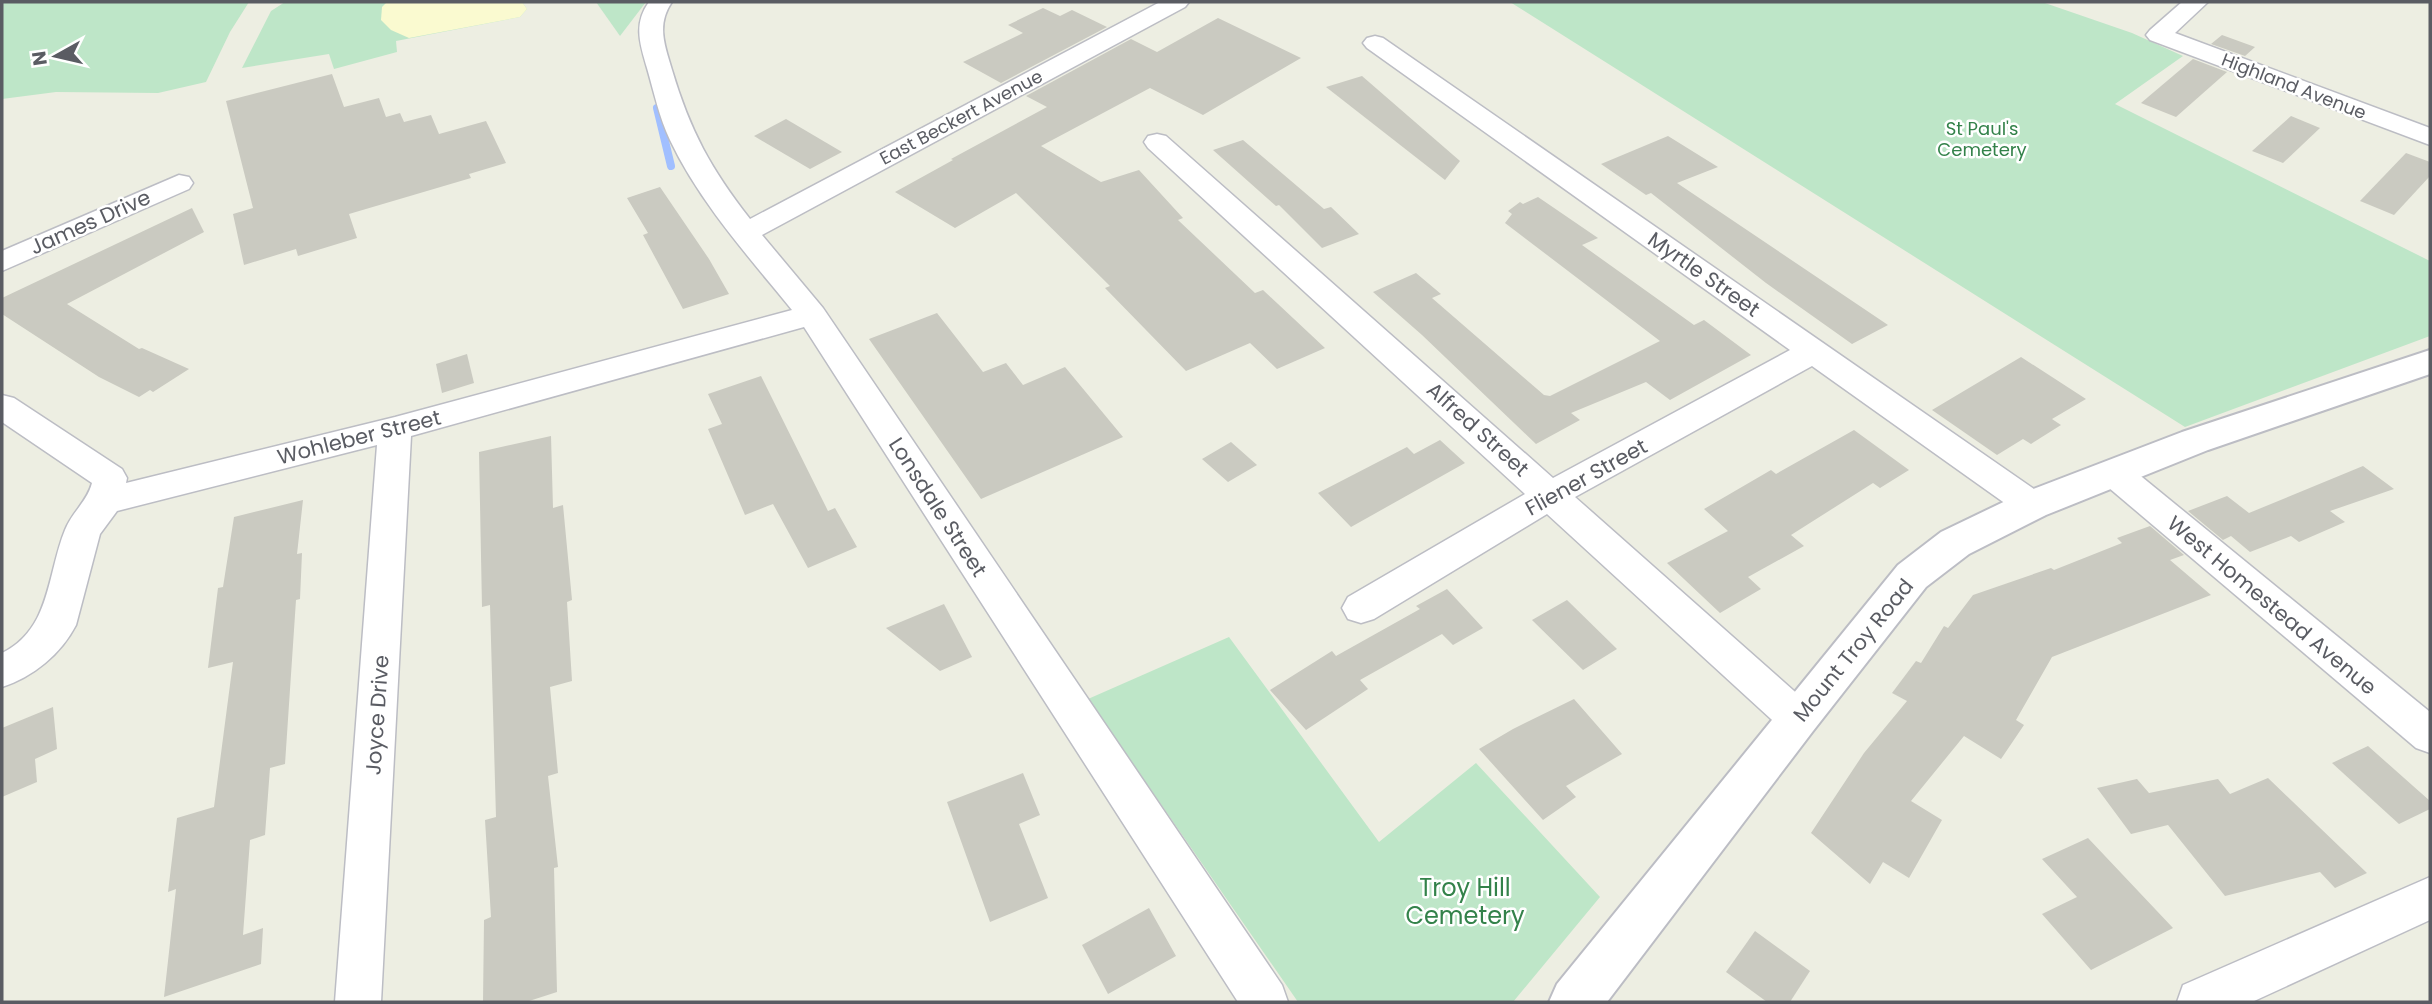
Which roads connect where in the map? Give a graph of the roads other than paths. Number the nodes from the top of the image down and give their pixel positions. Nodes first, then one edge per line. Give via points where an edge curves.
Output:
1 (660, 2) edge
2 (1177, 2) edge
3 (2196, 2) edge
4 (1375, 43) dead end
5 (2430, 137) edge
6 (1157, 142) dead end
7 (179, 183) dead end
8 (745, 233) junction
9 (2, 261) edge
10 (812, 315) junction
11 (1814, 351) junction
12 (2430, 362) edge
13 (2, 406) edge
14 (395, 429) junction
15 (2114, 473) junction
16 (1551, 495) junction
17 (105, 501) junction
18 (2032, 505) junction
19 (1361, 608) dead end
20 (2, 671) edge
21 (1797, 718) junction
22 (2430, 736) edge
23 (2430, 898) edge
24 (358, 1002) edge
25 (1265, 1002) edge
26 (1575, 1002) edge
27 (2200, 1002) edge

1 - 8 street, Lonsdale Street via 651,12 649,30 686,145
2 - 8 street, East Beckert Avenue
3 - 5 street, Highland Avenue via 2158,35
4 - 11 street, Myrtle Street
6 - 16 street, Alfred Street
7 - 9 street, James Drive
8 - 10 street, Lonsdale Street
10 - 14 street, Wohleber Street
10 - 25 street, Lonsdale Street
11 - 16 street, Fliener Street
11 - 18 street, Myrtle Street
12 - 15 street, Mount Troy Road
13 - 17 street via 110,478
14 - 17 street, Wohleber Street
14 - 24 street, Joyce Drive
15 - 18 street, Mount Troy Road
15 - 22 street, West Homestead Avenue
16 - 19 street, Fliener Street
16 - 21 street, Alfred Street
17 - 20 street via 83,530 57,625 22,661
18 - 21 street, Mount Troy Road via 1955,543 1912,576
21 - 26 street, Mount Troy Road
23 - 27 street

